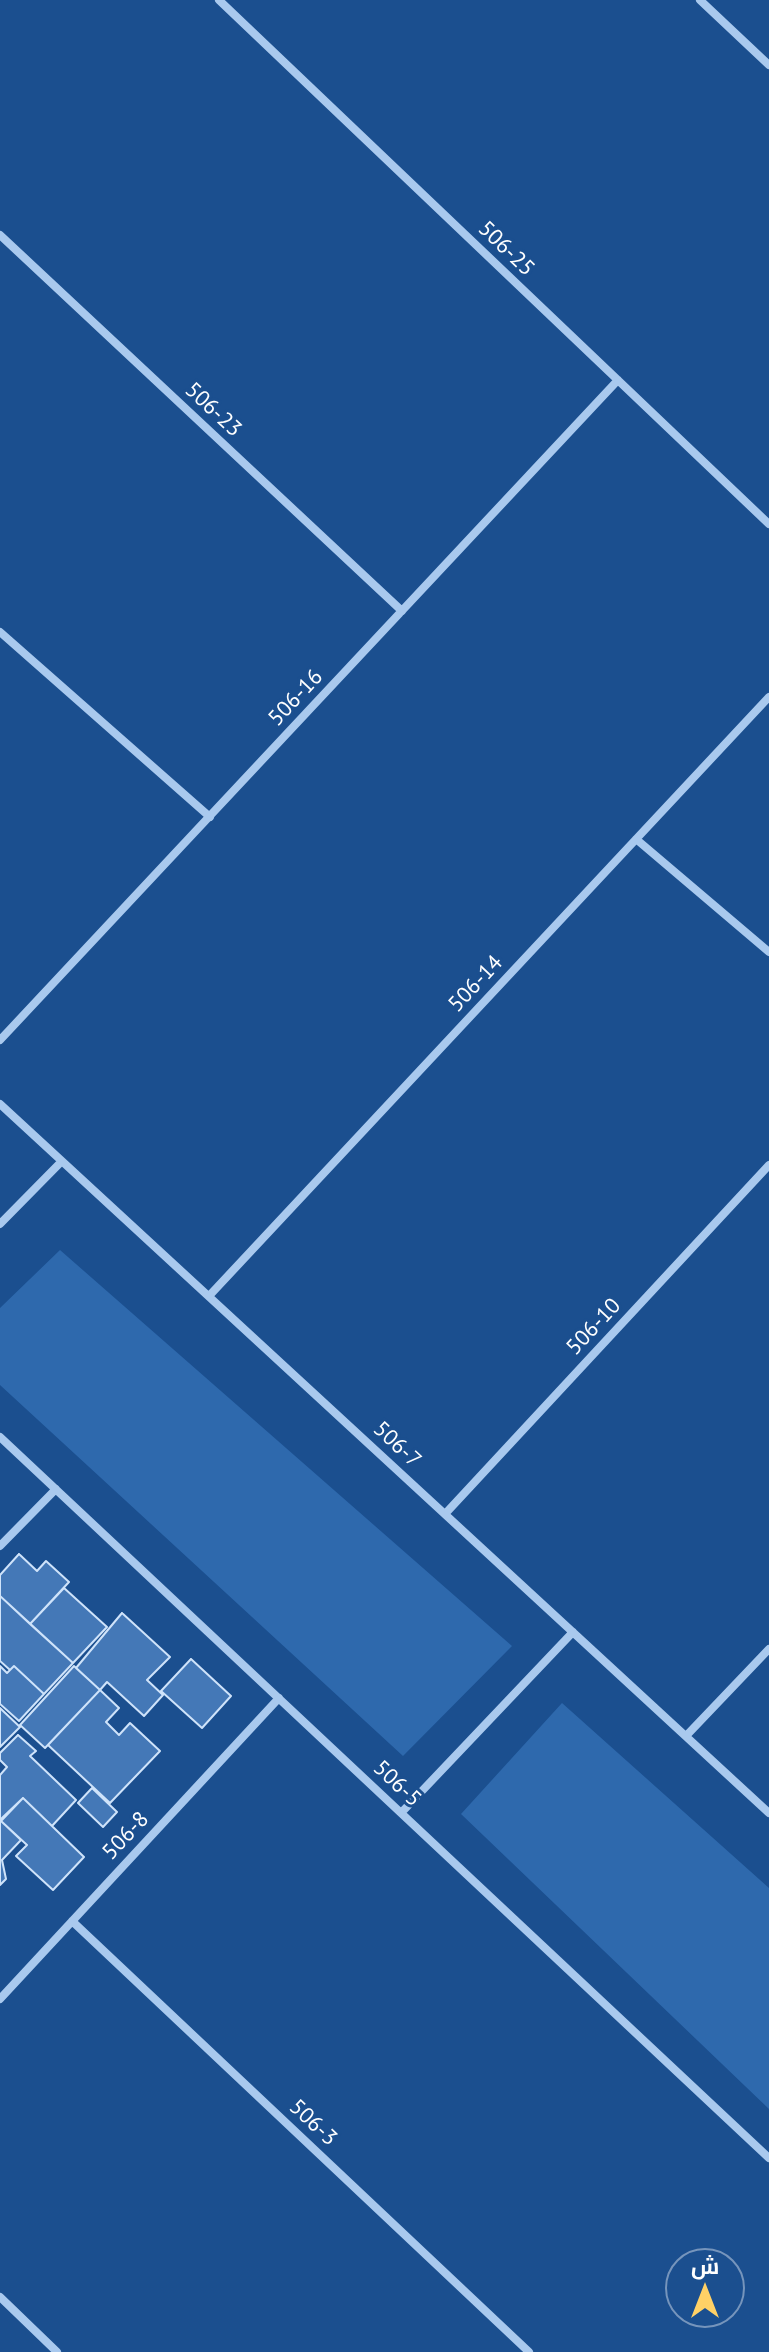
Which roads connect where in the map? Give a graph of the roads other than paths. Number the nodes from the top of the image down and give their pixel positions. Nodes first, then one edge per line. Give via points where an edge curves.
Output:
1 (219, 0) edge
2 (700, 0) edge
3 (769, 65) edge
4 (0, 235) edge
5 (618, 380) junction
6 (769, 524) edge
7 (402, 611) junction
8 (0, 632) edge
9 (769, 697) edge
10 (210, 817) junction
11 (636, 839) junction
12 (769, 952) edge
13 (0, 1040) edge
14 (0, 1104) edge
15 (62, 1161) junction
16 (769, 1165) edge
17 (0, 1224) edge
18 (209, 1296) junction
19 (0, 1437) edge
20 (56, 1489) junction
21 (445, 1514) junction
22 (0, 1546) edge
23 (573, 1632) junction
24 (769, 1649) edge
25 (279, 1698) junction
26 (686, 1736) junction
27 (401, 1813) junction
28 (769, 1813) edge
29 (72, 1921) junction
30 (0, 1999) edge
31 (769, 2158) edge
32 (0, 2297) edge
33 (57, 2352) edge
34 (529, 2352) edge

1 - 5 street, 506-25
2 - 3 street
4 - 7 street, 506-23
5 - 6 street, 506-25
5 - 7 street, 506-16
7 - 10 street, 506-16
8 - 10 street
9 - 11 street, 506-14
10 - 13 street, 506-16
11 - 12 street
11 - 18 street, 506-14
14 - 15 street, 506-7
15 - 17 street
15 - 18 street, 506-7
16 - 21 street, 506-10
18 - 21 street, 506-7
19 - 20 street, 506-5
20 - 22 street
20 - 25 street, 506-5
21 - 23 street, 506-7
23 - 26 street, 506-7
23 - 27 street
24 - 26 street
25 - 27 street, 506-5
25 - 29 street, 506-8
26 - 28 street, 506-7
27 - 31 street, 506-5
29 - 30 street, 506-8
29 - 34 street, 506-3
32 - 33 street

